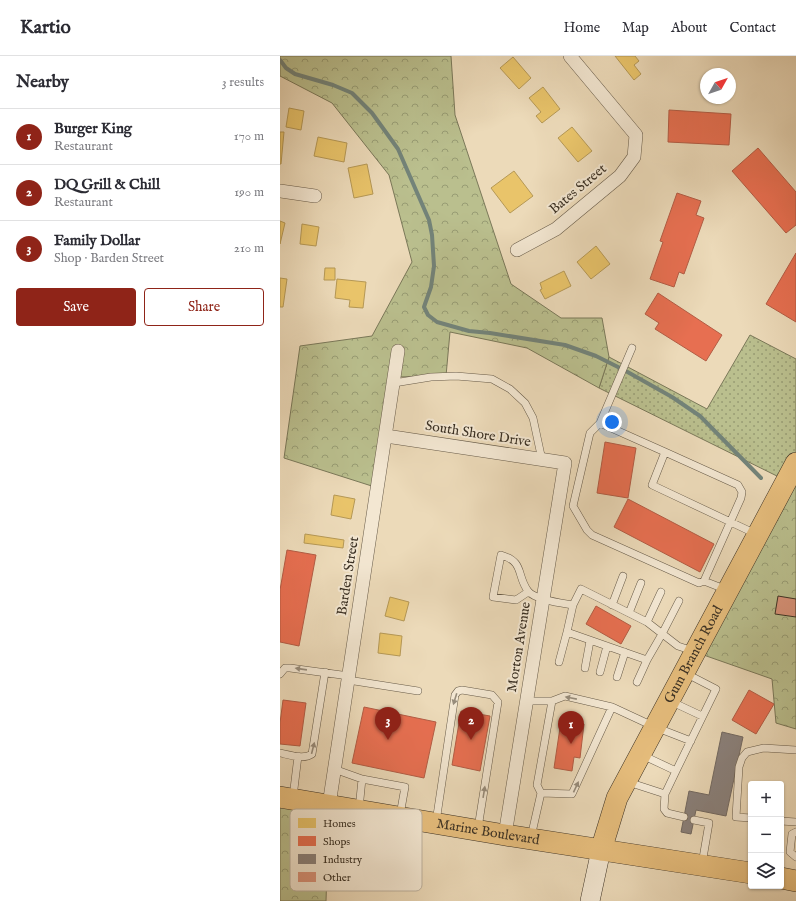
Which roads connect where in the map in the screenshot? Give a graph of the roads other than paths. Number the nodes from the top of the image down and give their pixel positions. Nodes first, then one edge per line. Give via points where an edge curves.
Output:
1 (570, 56) edge
2 (280, 191) edge
3 (315, 196) dead end
4 (517, 250) dead end
5 (632, 348) dead end
6 (398, 351) dead end
7 (394, 383) junction
8 (600, 423) junction
9 (386, 436) junction
10 (665, 452) junction
11 (542, 460) junction
12 (565, 463) joint
13 (796, 463) edge
14 (731, 523) junction
15 (758, 535) junction
16 (622, 576) dead end
17 (704, 581) junction
18 (641, 583) dead end
19 (728, 590) junction
20 (528, 592) junction
21 (661, 592) dead end
22 (543, 600) junction
23 (679, 601) dead end
24 (572, 605) junction
25 (612, 605) junction
26 (629, 613) junction
27 (647, 622) junction
28 (567, 632) junction
29 (662, 634) junction
30 (590, 640) junction
31 (607, 646) junction
32 (625, 652) junction
33 (695, 652) junction
34 (647, 660) junction
35 (559, 662) dead end
36 (585, 668) dead end
37 (325, 672) junction
38 (600, 672) dead end
39 (684, 672) junction
40 (280, 674) edge
41 (618, 677) dead end
42 (349, 678) junction
43 (637, 682) dead end
44 (418, 691) dead end
45 (669, 700) junction
46 (526, 701) junction
47 (552, 701) junction
48 (612, 707) junction
49 (702, 716) junction
50 (655, 727) junction
51 (691, 740) junction
52 (796, 750) edge
53 (280, 753) edge
54 (640, 754) junction
55 (298, 756) junction
56 (334, 769) junction
57 (676, 771) junction
58 (362, 779) junction
59 (626, 781) junction
60 (541, 793) junction
61 (665, 794) junction
62 (286, 798) edge
63 (329, 805) junction
64 (353, 809) edge
65 (359, 809) edge
66 (401, 809) edge
67 (684, 817) dead end
68 (748, 818) edge
69 (694, 820) dead end
70 (422, 821) edge
71 (784, 821) edge
72 (796, 822) edge
73 (435, 823) junction
74 (477, 830) junction
75 (796, 832) edge
76 (505, 835) junction
77 (530, 839) junction
78 (601, 850) junction
79 (796, 857) edge
80 (702, 866) junction
81 (748, 874) edge
82 (590, 901) edge

1 - 4 street, Bates Street via 636,135 634,157 620,176 556,228
2 - 3 street
5 - 8 lane
6 - 7 street, Barden Street
7 - 9 street, Barden Street
7 - 11 lane via 431,376 492,379 510,389 525,403 533,418
8 - 10 lane
8 - 17 lane via 590,433 573,506 587,530 592,536 699,584
9 - 11 street, South Shore Drive
9 - 42 street, Barden Street
10 - 14 lane via 738,485 742,492 741,498
10 - 14 lane via 652,485
11 - 12 street, South Shore Drive
12 - 22 street, Morton Avenue
13 - 15 main road, Gum Branch Road
14 - 15 lane
14 - 17 lane
15 - 19 main road, Gum Branch Road
16 - 25 lane
17 - 19 lane
18 - 26 lane
19 - 33 main road, Gum Branch Road
20 - 20 lane via 515,562 501,555 493,597 516,600
20 - 22 lane
21 - 27 lane
22 - 24 lane
22 - 46 street, Morton Avenue
23 - 29 lane
24 - 25 lane via 580,589
24 - 28 lane
25 - 26 lane
26 - 27 lane
27 - 29 lane
28 - 30 lane
28 - 35 lane
29 - 33 lane via 678,646
29 - 34 lane
30 - 31 lane
30 - 36 lane
31 - 32 lane
31 - 38 lane
32 - 34 lane
32 - 41 lane
33 - 39 main road, Gum Branch Road
34 - 43 lane
37 -> 40 lane via 286,668
37 - 42 lane
55 -> 37 lane via 312,754
39 - 45 main road, Gum Branch Road
39 - 49 lane via 716,689
42 - 44 lane
42 - 56 street, Barden Street
45 - 49 lane
45 - 50 main road, Gum Branch Road
46 - 47 lane
46 - 76 street, Morton Avenue
48 -> 47 lane via 565,696
47 - 60 lane via 537,786
48 - 50 lane
60 -> 48 lane via 572,794
49 - 51 lane
50 - 51 lane
50 - 54 main road, Gum Branch Road
51 - 57 lane
52 - 68 lane via 764,748 747,752 742,758 739,767 736,817
53 - 55 lane
54 - 57 lane
54 - 59 main road, Gum Branch Road
55 - 62 lane
56 - 58 lane
56 - 63 street, Barden Street
57 - 61 lane
58 - 65 lane
58 - 66 lane via 405,787
59 - 61 lane
59 - 78 main road, Gum Branch Road via 617,798
60 - 77 lane
61 - 67 lane via 664,809 667,813
62 - 63 main road, Marine Boulevard
63 - 64 main road, Marine Boulevard
69 - 80 lane via 709,823
70 - 73 main road, Marine Boulevard
71 - 72 lane
73 - 74 main road, Marine Boulevard
74 -> 73 lane via 498,706 492,695 462,690 454,695
74 - 76 main road, Marine Boulevard
75 - 79 lane via 792,834 790,852
76 - 77 main road, Marine Boulevard
77 - 78 main road, Marine Boulevard
78 - 80 main road, Marine Boulevard
78 - 82 main road
80 - 81 main road, Marine Boulevard

